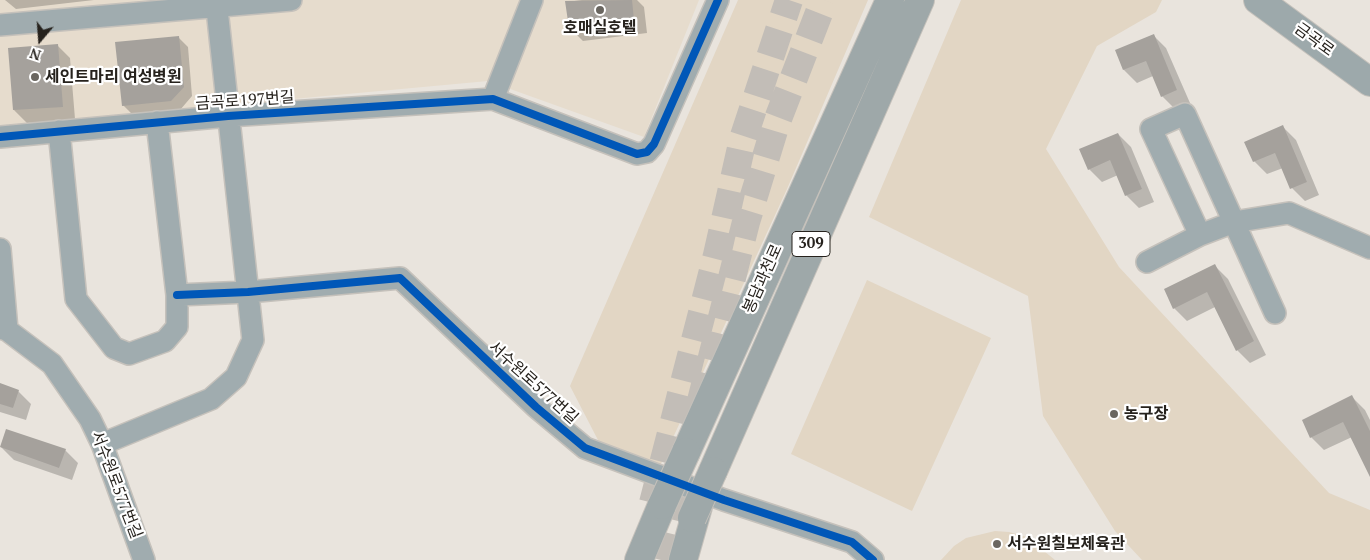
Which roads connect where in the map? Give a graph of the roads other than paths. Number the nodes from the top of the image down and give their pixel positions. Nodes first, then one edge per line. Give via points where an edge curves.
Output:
1 (290, 0) edge
2 (532, 0) edge
3 (718, 0) edge
4 (1258, 0) edge
5 (216, 3) edge
6 (888, 5) edge
7 (916, 9) edge
8 (0, 25) edge
9 (1370, 82) edge
10 (493, 99) junction
11 (228, 116) junction
12 (157, 122) junction
13 (59, 132) junction
14 (0, 137) edge
15 (1234, 222) junction
16 (1200, 235) junction
17 (1370, 248) edge
18 (0, 249) edge
19 (1147, 262) dead end
20 (248, 292) junction
21 (177, 295) junction
22 (1275, 313) dead end
23 (4, 329) edge
24 (102, 444) junction
25 (695, 512) junction
26 (144, 560) edge
27 (639, 560) edge
28 (674, 560) edge
29 (683, 560) edge
30 (873, 560) edge

1 - 5 street
2 - 10 street
3 - 10 street via 654,144 647,152 638,154
4 - 9 main road, 금곡로
5 - 8 street
5 - 11 street
6 - 27 highway, 봉담과천로 / 309, bridge
7 - 25 highway, 봉담과천로 / 309, bridge
10 - 11 street, 금곡로197번길
11 - 12 street, 금곡로197번길
11 - 20 street
12 - 13 street, 금곡로197번길
12 - 21 street
13 - 14 street, 금곡로197번길
13 - 21 street via 76,299 114,348 129,354 165,340 176,327
15 - 16 street
15 - 16 street via 1185,114 1151,129
15 - 17 street via 1289,213
15 - 22 street
16 - 19 street
18 - 23 street
20 - 21 street, 서수원로577번길
20 - 24 street via 253,340 236,376 211,399
20 - 30 street, 서수원로577번길 via 400,278 536,408 585,448 724,500 852,542
23 - 24 street, 서수원로577번길 via 52,364 90,419
24 - 26 street, 서수원로577번길
25 - 28 highway, 봉담과천로 / 309
25 - 29 highway

